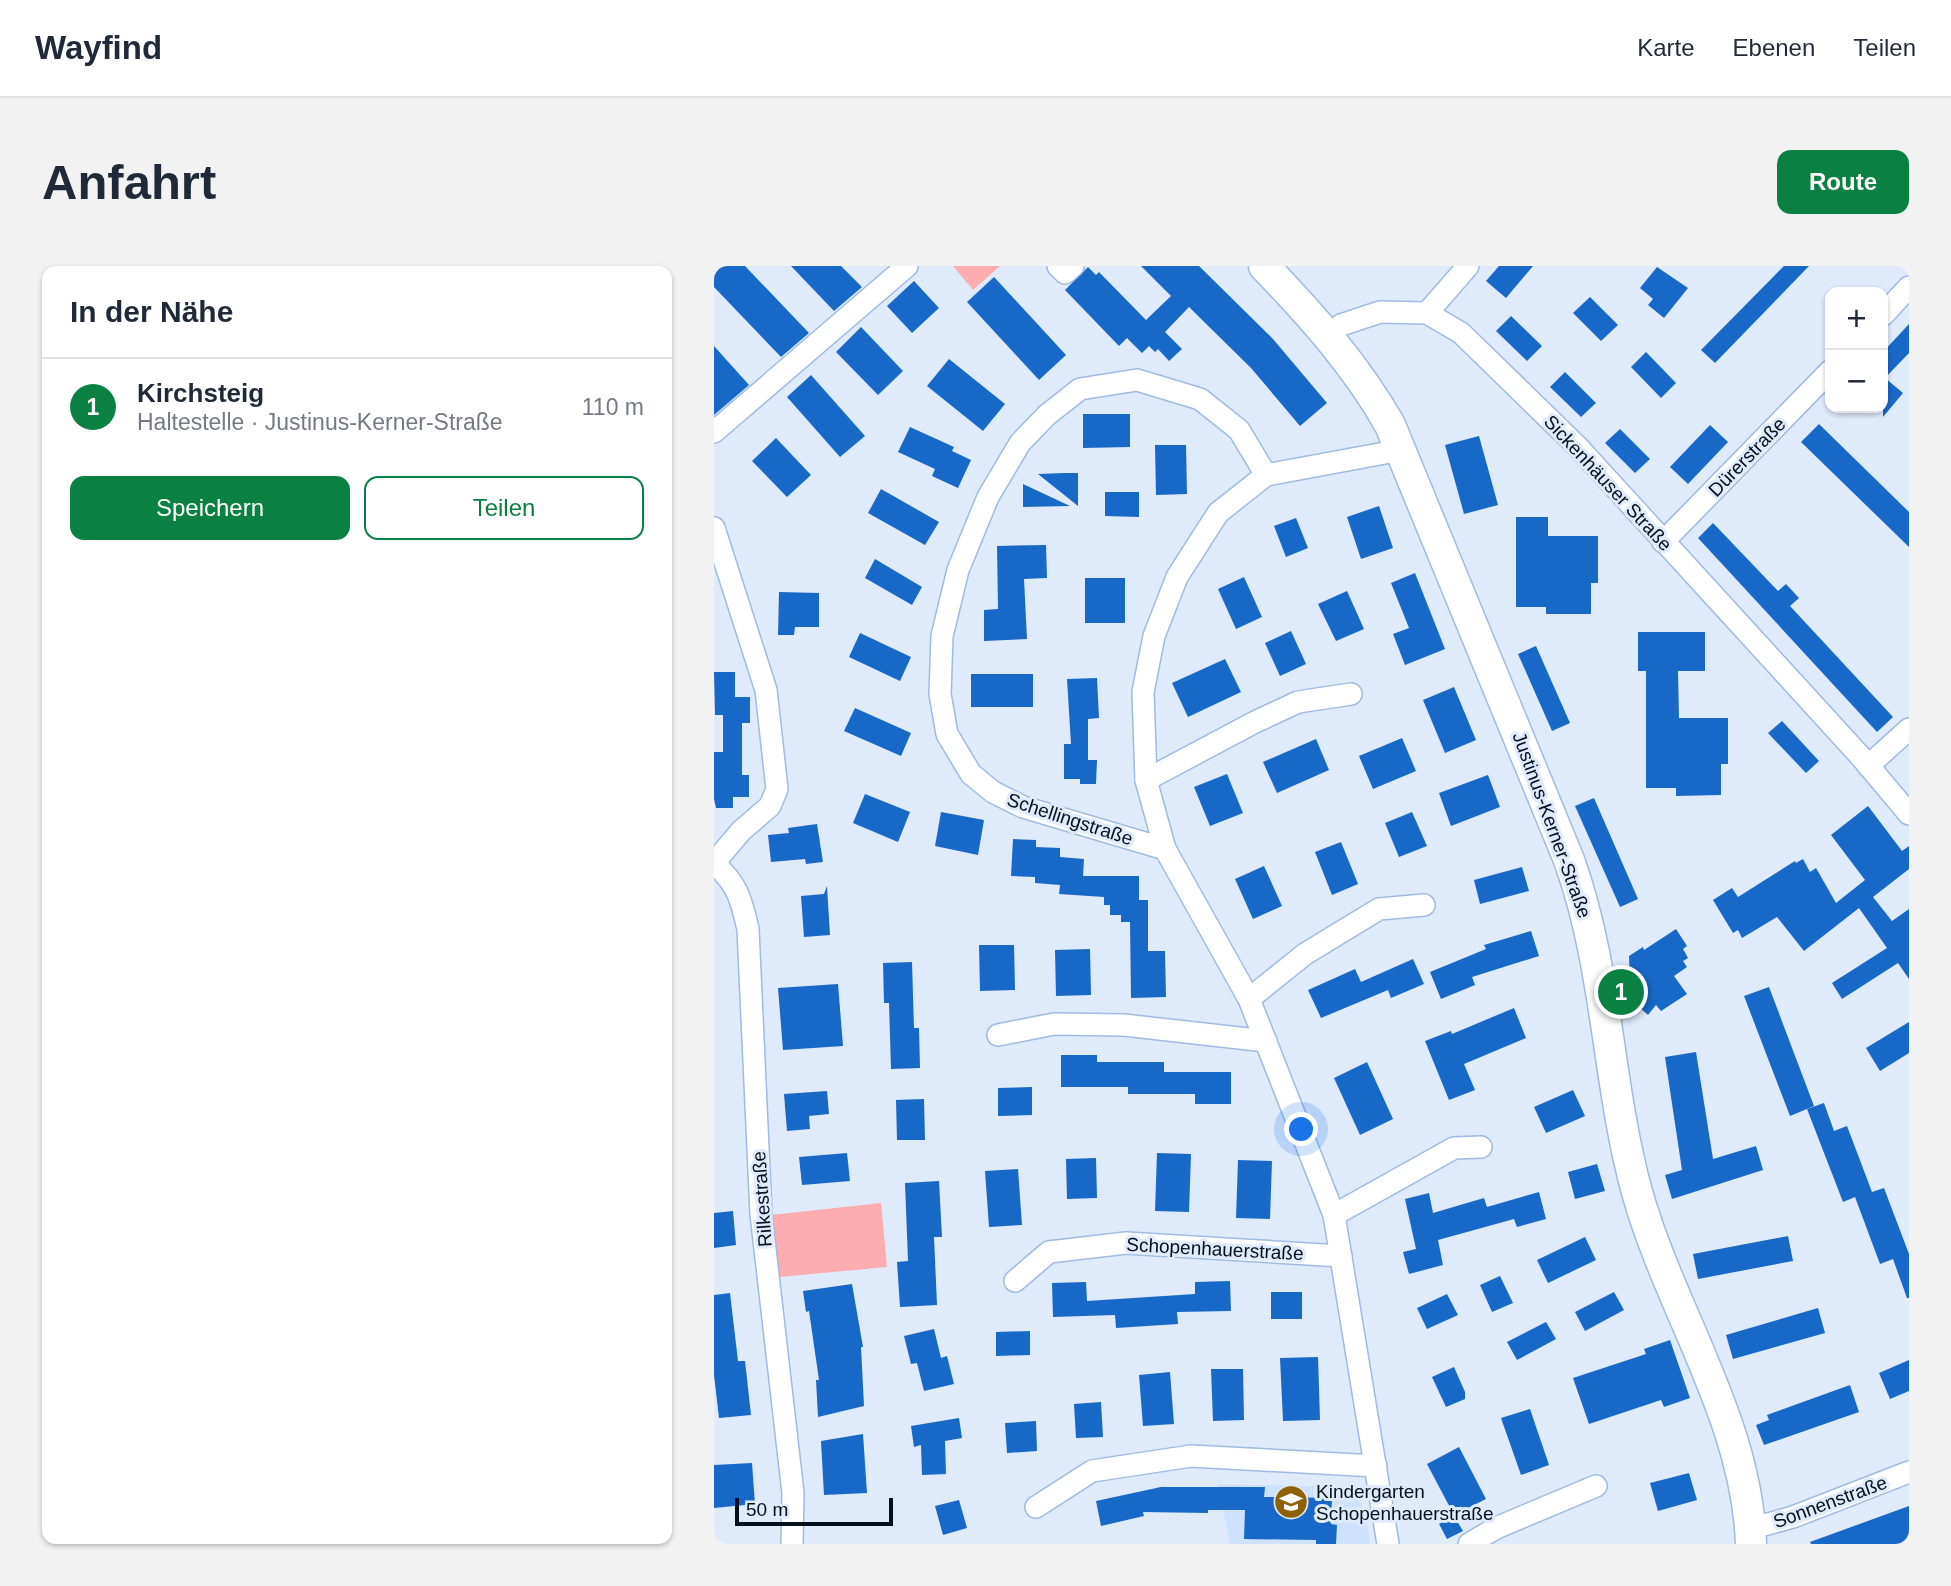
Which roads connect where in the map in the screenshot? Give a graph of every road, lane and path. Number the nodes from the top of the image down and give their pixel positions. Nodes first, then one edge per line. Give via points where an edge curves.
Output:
1 (907, 266) edge
2 (1058, 266) edge
3 (1073, 266) edge
4 (1264, 266) edge
5 (1468, 266) edge
6 (1909, 287) edge
7 (1888, 310) edge
8 (1427, 313) junction
9 (1329, 335) junction
10 (1825, 376) edge
11 (714, 432) edge
12 (1401, 450) junction
13 (1266, 474) junction
14 (714, 528) edge
15 (1663, 542) junction
16 (1351, 694) dead end
17 (1909, 729) edge
18 (1868, 765) junction
19 (1146, 780) junction
20 (1909, 814) edge
21 (1165, 849) junction
22 (714, 863) edge
23 (1424, 905) dead end
24 (1249, 999) junction
25 (998, 1035) dead end
26 (1266, 1041) junction
27 (1481, 1147) dead end
28 (1334, 1215) junction
29 (1341, 1256) junction
30 (1015, 1281) dead end
31 (1376, 1466) junction
32 (1909, 1472) edge
33 (1596, 1486) dead end
34 (1036, 1507) dead end
35 (1751, 1536) edge
36 (792, 1544) edge
37 (1388, 1544) edge
38 (1469, 1544) edge

1 - 11 street
2 - 3 street via 1065,273
4 - 9 street
5 - 8 street
6 - 7 street
8 - 9 street, Sickenhäuser Straße via 1380,312 1341,325
8 - 15 street, Sickenhäuser Straße via 1461,333 1480,351 1578,447
9 - 12 street, Justinus-Kerner-Straße via 1370,391
10 - 15 street, Dürerstraße
12 - 13 street
12 - 35 street, Justinus-Kerner-Straße via 1580,889 1637,1192 1662,1269 1727,1426
13 - 19 street via 1218,513 1177,577 1154,636 1143,692
13 - 21 street, Schellingstraße via 1239,430 1200,399 1138,380 1080,389 1020,443 988,497 958,570 942,636 940,694 947,734 971,774 1023,807
14 - 22 street, Rilkestraße via 766,690 777,789 770,806
15 - 18 street, Sickenhäuser Straße
16 - 19 street via 1298,702
17 - 18 street
18 - 20 street, Sickenhäuser Straße
19 - 21 street
21 - 24 street
22 - 36 street, Rilkestraße via 739,893 748,929 761,1214 793,1493
23 - 24 street via 1379,909 1305,954
24 - 26 street
25 - 26 street via 1054,1024 1124,1025
26 - 28 street
27 - 28 street via 1454,1148
28 - 29 street
29 - 30 street, Schopenhauerstraße via 1126,1242 1049,1252
29 - 31 street
31 - 34 street via 1191,1456 1091,1471
31 - 37 street
32 - 35 street, Sonnenstraße
33 - 38 street

